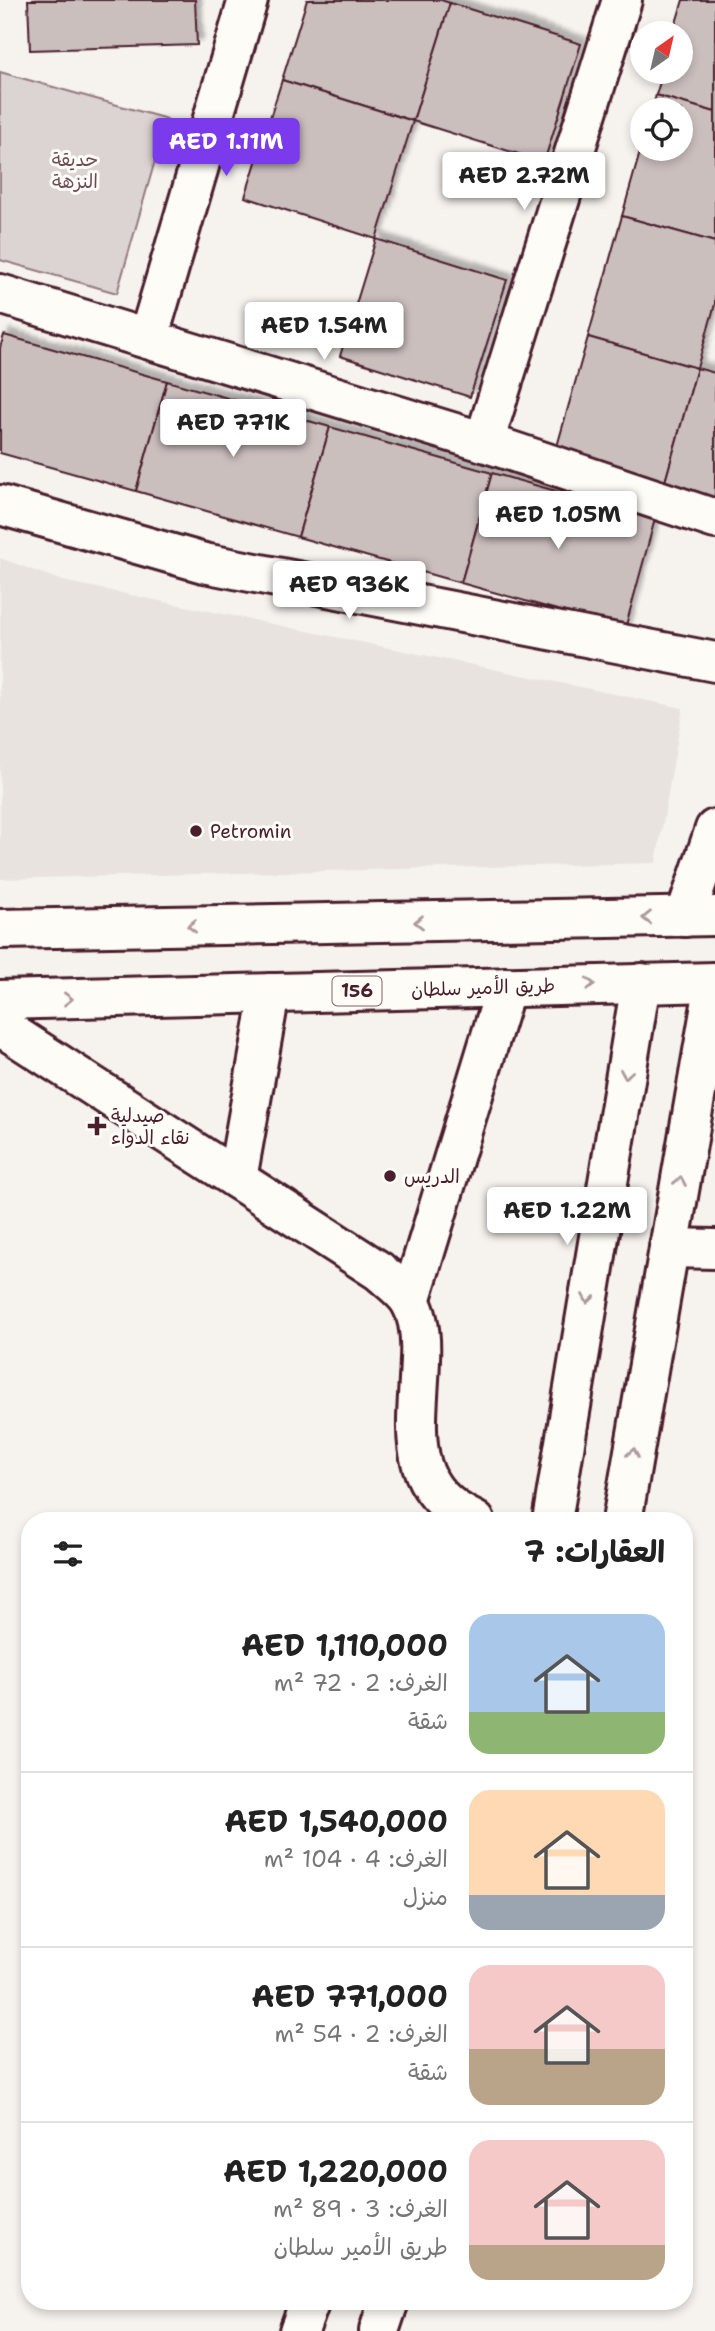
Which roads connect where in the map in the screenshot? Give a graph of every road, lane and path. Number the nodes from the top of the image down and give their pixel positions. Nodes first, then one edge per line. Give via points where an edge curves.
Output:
1 (248, 0) edge
2 (617, 1) edge
3 (0, 294) edge
4 (148, 340) junction
5 (484, 442) junction
6 (0, 505) edge
7 (715, 519) edge
8 (715, 662) edge
9 (715, 829) edge
10 (700, 917) edge
11 (0, 929) edge
12 (715, 982) edge
13 (641, 983) junction
14 (506, 987) junction
15 (270, 993) junction
16 (0, 1000) edge
17 (0, 1026) edge
18 (237, 1179) junction
19 (668, 1248) junction
20 (715, 1248) edge
21 (410, 1301) junction
22 (456, 1512) edge
23 (553, 1512) edge
24 (624, 1512) edge
25 (307, 2310) edge
26 (386, 2310) edge
27 (299, 2331) edge
28 (379, 2331) edge

1 - 4 main road
2 - 5 main road
3 - 4 main road
4 - 5 main road
5 - 7 main road
6 - 8 main road via 204,563
9 - 10 main road
10 -> 11 main road
12 - 13 main road, طريق الأمير سلطان / 156
19 -> 12 main road
14 -> 13 main road, طريق الأمير سلطان / 156
13 -> 23 main road
14 - 15 main road, طريق الأمير سلطان / 156
14 - 21 main road
16 -> 15 main road, طريق الأمير سلطان / 156
15 - 18 main road
17 - 18 main road
18 - 21 main road via 379,1271
19 - 20 main road
24 -> 19 main road
21 - 22 main road via 421,1334 417,1454 427,1484
25 - 27 main road
26 - 28 main road

